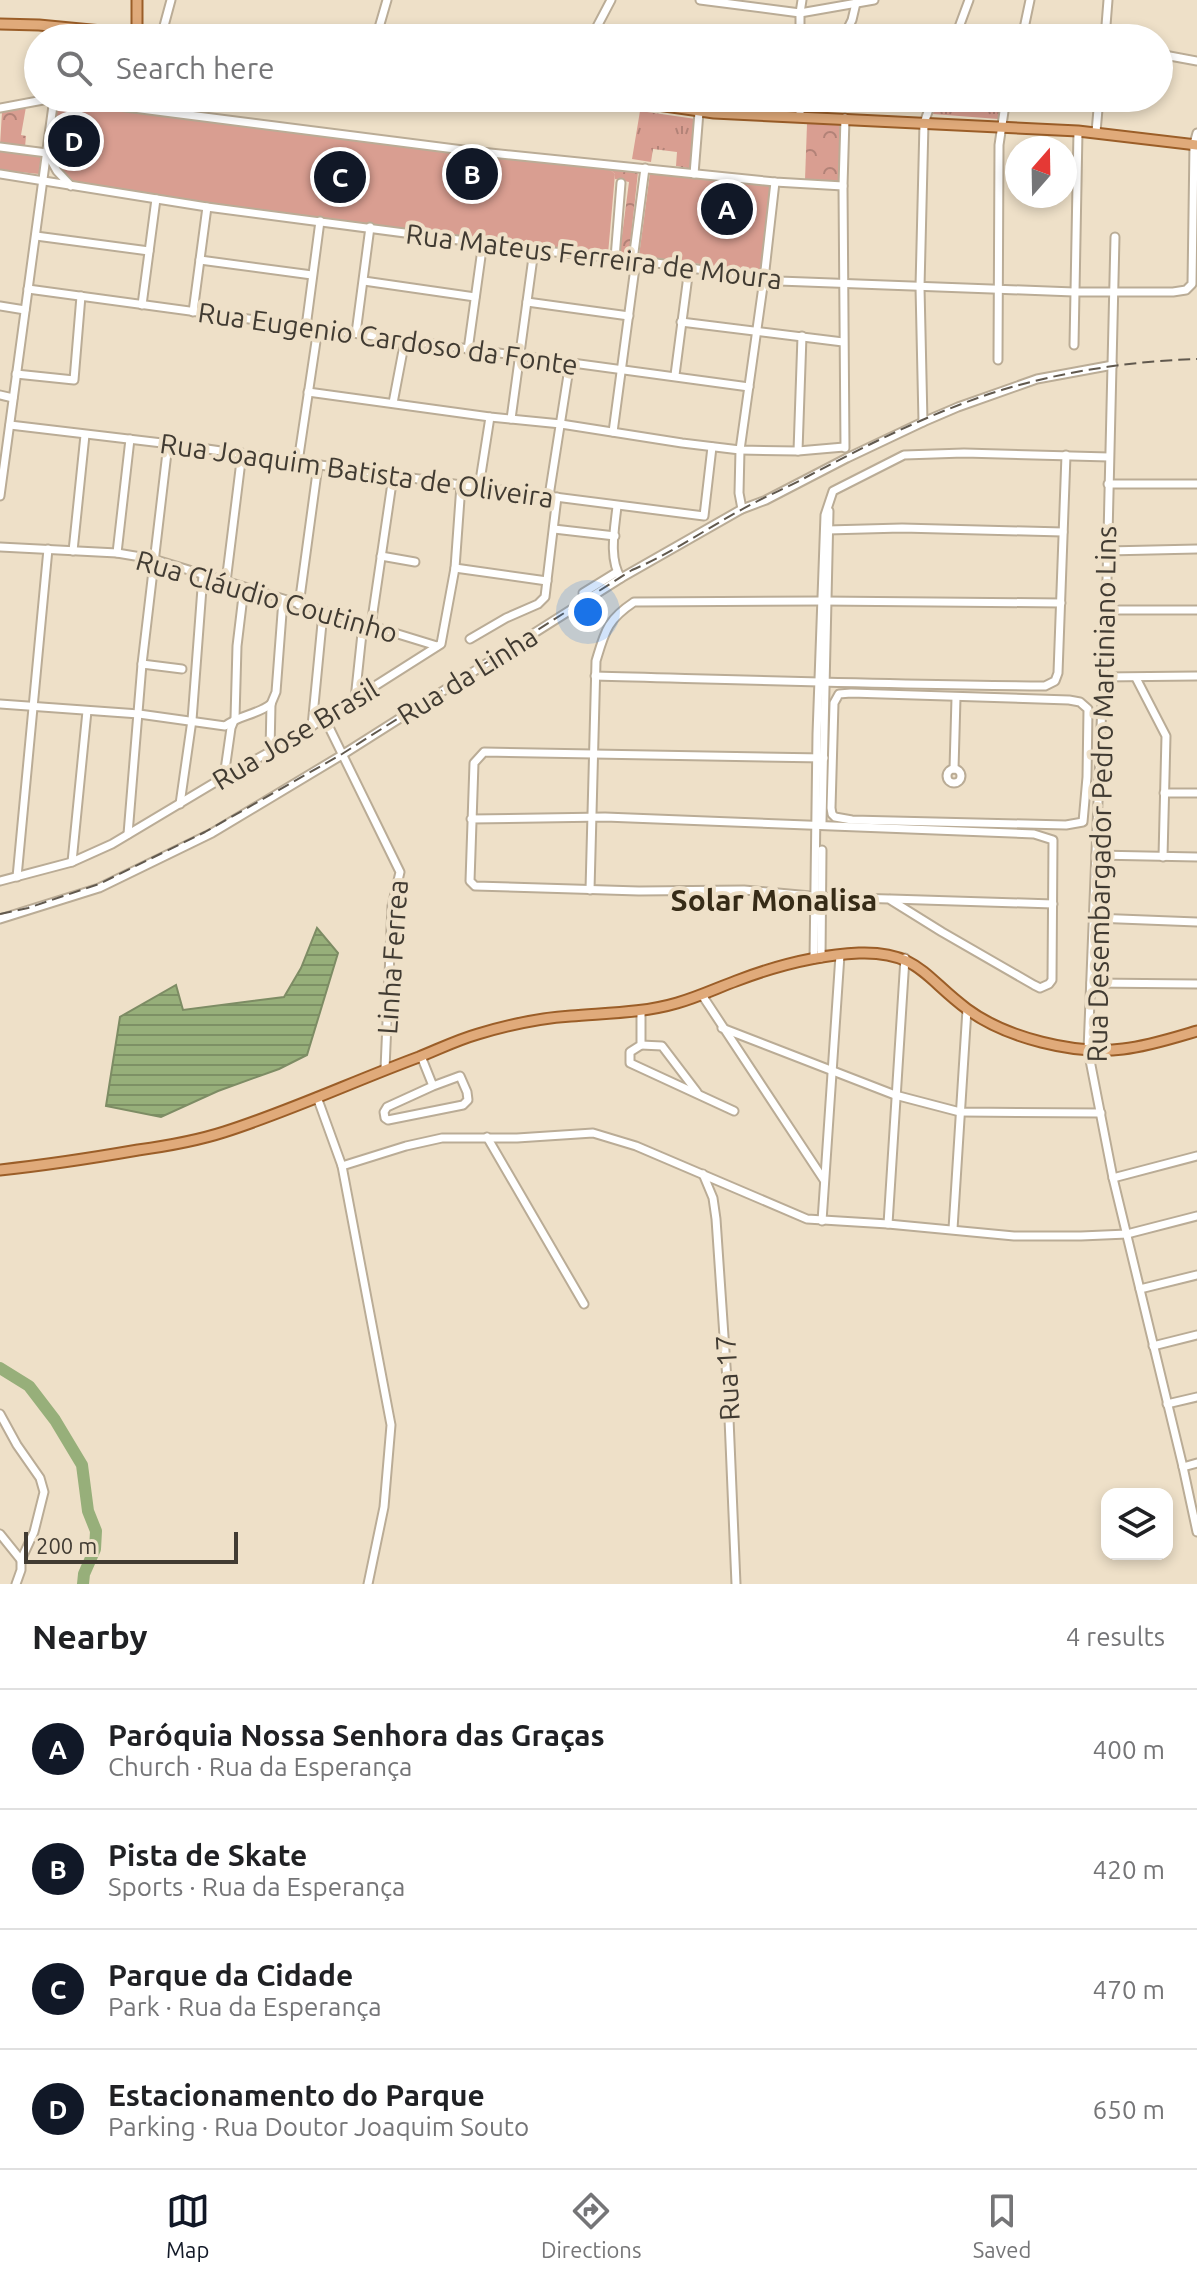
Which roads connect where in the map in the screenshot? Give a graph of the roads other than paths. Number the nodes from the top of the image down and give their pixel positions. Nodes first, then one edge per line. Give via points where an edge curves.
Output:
1 (137, 0) edge
2 (171, 0) edge
3 (387, 0) edge
4 (611, 0) edge
5 (700, 0) edge
6 (802, 0) edge
7 (874, 0) edge
8 (969, 0) edge
9 (1030, 0) edge
10 (1108, 0) edge
11 (731, 2) edge
12 (856, 3) junction
13 (800, 13) junction
14 (0, 24) edge
15 (137, 24) edge
16 (165, 24) edge
17 (380, 24) edge
18 (598, 24) edge
19 (800, 24) edge
20 (850, 24) edge
21 (960, 24) edge
22 (1025, 24) edge
23 (1106, 24) edge
24 (24, 27) edge
25 (1173, 57) edge
26 (1197, 61) edge
27 (24, 104) edge
28 (0, 108) edge
29 (52, 112) edge
30 (164, 112) edge
31 (699, 112) joint
32 (800, 112) edge
33 (928, 112) edge
34 (1004, 112) edge
35 (1098, 112) edge
36 (800, 117) junction
37 (845, 118) junction
38 (924, 123) junction
39 (1001, 127) junction
40 (1078, 131) junction
41 (1096, 132) junction
42 (1197, 133) edge
43 (1196, 144) edge
44 (0, 147) edge
45 (47, 153) junction
46 (645, 168) junction
47 (0, 174) edge
48 (694, 174) junction
49 (42, 182) junction
50 (775, 182) junction
51 (621, 183) dead end
52 (71, 186) junction
53 (843, 186) junction
54 (156, 199) junction
55 (207, 207) junction
56 (320, 221) junction
57 (370, 227) junction
58 (36, 236) junction
59 (1115, 237) dead end
60 (483, 242) junction
61 (534, 250) junction
62 (149, 251) junction
63 (615, 258) junction
64 (200, 260) junction
65 (635, 260) junction
66 (689, 268) junction
67 (312, 275) junction
68 (764, 279) junction
69 (364, 281) junction
70 (844, 285) junction
71 (920, 287) junction
72 (998, 288) junction
73 (28, 289) junction
74 (1074, 292) junction
75 (1115, 293) junction
76 (81, 296) junction
77 (475, 297) junction
78 (527, 302) junction
79 (142, 305) junction
80 (0, 306) edge
81 (25, 310) junction
82 (193, 312) junction
83 (629, 316) junction
84 (681, 322) junction
85 (306, 327) junction
86 (318, 328) junction
87 (756, 332) junction
88 (356, 333) junction
89 (802, 336) junction
90 (405, 340) junction
91 (843, 342) junction
92 (1074, 345) dead end
93 (468, 350) junction
94 (520, 355) junction
95 (998, 360) dead end
96 (570, 362) junction
97 (1113, 365) junction
98 (623, 368) junction
99 (16, 374) junction
100 (675, 375) junction
101 (749, 387) junction
102 (308, 392) junction
103 (0, 395) edge
104 (13, 398) junction
105 (393, 403) junction
106 (490, 417) junction
107 (511, 419) junction
108 (923, 422) junction
109 (561, 424) junction
110 (10, 425) junction
111 (613, 432) junction
112 (85, 435) junction
113 (130, 439) junction
114 (4, 444) edge
115 (168, 444) junction
116 (712, 447) junction
117 (844, 447) junction
118 (740, 450) junction
119 (798, 451) junction
120 (242, 453) junction
121 (1066, 455) junction
122 (1109, 457) junction
123 (847, 458) junction
124 (298, 462) junction
125 (318, 465) junction
126 (393, 476) junction
127 (1108, 484) junction
128 (1197, 484) edge
129 (461, 485) junction
130 (479, 487) junction
131 (0, 496) edge
132 (553, 497) junction
133 (617, 506) junction
134 (742, 509) junction
135 (554, 529) junction
136 (827, 530) junction
137 (1063, 532) junction
138 (615, 536) junction
139 (0, 547) edge
140 (48, 549) junction
141 (1197, 549) edge
142 (73, 551) junction
143 (1107, 551) junction
144 (117, 553) junction
145 (381, 556) junction
146 (153, 559) junction
147 (415, 562) dead end
148 (455, 568) junction
149 (203, 575) junction
150 (619, 575) junction
151 (547, 581) junction
152 (226, 582) junction
153 (244, 588) junction
154 (583, 593) dead end
155 (283, 600) junction
156 (825, 601) junction
157 (1061, 603) junction
158 (299, 605) junction
159 (1106, 610) junction
160 (1197, 610) edge
161 (323, 613) junction
162 (367, 625) junction
163 (470, 639) dead end
164 (437, 646) junction
165 (142, 664) junction
166 (182, 669) dead end
167 (595, 676) junction
168 (1197, 676) edge
169 (1102, 677) junction
170 (1136, 678) junction
171 (822, 682) junction
172 (956, 698) junction
173 (355, 699) junction
174 (0, 704) edge
175 (271, 704) junction
176 (33, 708) junction
177 (87, 711) junction
178 (139, 714) junction
179 (235, 718) junction
180 (325, 719) junction
181 (192, 720) junction
182 (312, 726) junction
183 (270, 751) junction
184 (593, 753) junction
185 (342, 755) junction
186 (820, 758) junction
187 (954, 769) dead end
188 (1099, 776) junction
189 (224, 777) junction
190 (1087, 777) junction
191 (1164, 793) junction
192 (1197, 793) edge
193 (180, 804) junction
194 (593, 817) junction
195 (471, 819) junction
196 (820, 826) junction
197 (128, 834) junction
198 (1096, 855) junction
199 (1163, 857) junction
200 (1197, 857) edge
201 (72, 862) junction
202 (17, 877) junction
203 (0, 881) edge
204 (590, 890) junction
205 (819, 896) junction
206 (889, 899) junction
207 (1053, 904) junction
208 (1094, 918) junction
209 (0, 919) edge
210 (1197, 922) edge
211 (840, 955) junction
212 (818, 958) junction
213 (905, 958) junction
214 (1091, 983) junction
215 (1197, 984) edge
216 (702, 995) junction
217 (967, 1009) junction
218 (641, 1010) junction
219 (722, 1028) junction
220 (1197, 1031) edge
221 (641, 1045) junction
222 (1088, 1050) junction
223 (421, 1056) junction
224 (385, 1069) junction
225 (833, 1070) junction
226 (433, 1086) junction
227 (699, 1094) junction
228 (895, 1095) junction
229 (317, 1097) junction
230 (734, 1111) dead end
231 (960, 1112) junction
232 (1101, 1113) junction
233 (487, 1137) junction
234 (1197, 1156) edge
235 (342, 1166) junction
236 (0, 1170) edge
237 (703, 1174) junction
238 (1113, 1178) junction
239 (824, 1181) junction
240 (1197, 1216) edge
241 (822, 1221) junction
242 (888, 1224) junction
243 (953, 1229) junction
244 (1127, 1234) junction
245 (1197, 1275) edge
246 (1140, 1289) junction
247 (584, 1304) dead end
248 (1197, 1335) edge
249 (1153, 1346) junction
250 (1197, 1397) edge
251 (1167, 1404) junction
252 (0, 1414) edge
253 (1197, 1463) edge
254 (1183, 1467) junction
255 (1196, 1517) edge
256 (1197, 1532) edge
257 (0, 1534) edge
258 (21, 1560) junction
259 (16, 1584) edge
260 (368, 1584) edge
261 (736, 1584) edge

1 - 15 main road
2 - 16 street
3 - 17 street
4 - 18 street
5 - 11 street
6 - 13 street
7 - 12 street
8 - 21 street
9 - 22 street
10 - 23 street
11 - 13 street
12 - 13 street
12 - 20 street
13 - 19 street
14 - 24 main road
25 - 26 street
27 - 28 street
29 - 45 street
30 - 46 street
31 - 36 main road
31 - 48 street
32 - 36 street
33 - 38 street
34 - 39 street
35 - 41 street
36 - 37 main road
37 - 38 main road
37 - 53 street
38 - 39 main road
38 - 71 street
39 - 40 main road
39 - 72 street
40 - 41 main road
40 - 74 street
41 - 43 main road
42 - 43 street
43 - 75 street, Rua Mateus Ferreira de Moura via 1191,287
44 - 45 street
45 - 49 street
45 - 52 street
46 - 48 street
46 - 65 street
47 - 49 street, Rua Mateus Ferreira de Moura
48 - 50 street
49 - 52 street, Rua Mateus Ferreira de Moura
49 - 58 street
50 - 53 street
50 - 68 street
51 - 63 street
52 - 54 street, Rua Mateus Ferreira de Moura
53 - 70 street
54 - 55 street, Rua Mateus Ferreira de Moura
54 - 62 street
55 - 56 street, Rua Mateus Ferreira de Moura
55 - 64 street
56 - 57 street, Rua Mateus Ferreira de Moura
56 - 67 street
57 - 60 street, Rua Mateus Ferreira de Moura
57 - 69 street
58 - 62 street
58 - 73 street
59 - 75 street, Rua Desembargador Pedro Martiniano Lins
60 - 61 street, Rua Mateus Ferreira de Moura
60 - 77 street
61 - 63 street, Rua Mateus Ferreira de Moura
61 - 78 street
62 - 79 street
63 - 65 street, Rua Mateus Ferreira de Moura
64 - 67 street
64 - 82 street
65 - 66 street, Rua Mateus Ferreira de Moura
65 - 83 street
66 - 68 street, Rua Mateus Ferreira de Moura
66 - 84 street
67 - 85 street
68 - 70 street, Rua Mateus Ferreira de Moura
68 - 87 street
69 - 77 street
69 - 88 street
70 - 71 street, Rua Mateus Ferreira de Moura
70 - 91 street
71 - 72 street, Rua Mateus Ferreira de Moura
71 - 108 street
72 - 74 street, Rua Mateus Ferreira de Moura
72 - 95 street
73 - 76 street, Rua Eugenio Cardoso da Fonte
73 - 81 street
74 - 75 street, Rua Mateus Ferreira de Moura
74 - 92 street
75 - 97 street, Rua Desembargador Pedro Martiniano Lins
76 - 79 street, Rua Eugenio Cardoso da Fonte
76 - 99 street via 75,378
77 - 93 street
78 - 83 street
78 - 94 street
79 - 82 street, Rua Eugenio Cardoso da Fonte
80 - 81 street
81 - 99 street
82 - 85 street, Rua Eugenio Cardoso da Fonte
83 - 98 street
84 - 87 street
84 - 100 street
85 - 86 street, Rua Eugenio Cardoso da Fonte
86 - 88 street, Rua Eugenio Cardoso da Fonte
86 - 102 street
87 - 89 street
87 - 101 street
88 - 90 street, Rua Eugenio Cardoso da Fonte
89 - 91 street
89 - 119 street
90 - 93 street, Rua Eugenio Cardoso da Fonte
90 - 105 street
91 - 117 street
93 - 94 street, Rua Eugenio Cardoso da Fonte
94 - 96 street, Rua Eugenio Cardoso da Fonte
94 - 107 street
96 - 98 street, Rua Eugenio Cardoso da Fonte
96 - 109 street
97 - 108 street, Rua da Linha via 1037,379
97 - 122 street, Rua Desembargador Pedro Martiniano Lins
98 - 100 street, Rua Eugenio Cardoso da Fonte
98 - 111 street
99 - 104 street
100 - 101 street, Rua Eugenio Cardoso da Fonte
101 - 118 street
102 - 105 street
102 - 124 street
103 - 104 street
104 - 110 street
105 - 106 street
106 - 107 street
106 - 130 street
107 - 109 street
108 - 123 street, Rua da Linha
109 - 111 street
109 - 132 street
110 - 112 street, Rua Joaquim Batista de Oliveira
110 - 114 street
111 - 116 street
112 - 113 street, Rua Joaquim Batista de Oliveira
112 - 142 street
113 - 115 street, Rua Joaquim Batista de Oliveira
113 - 144 street
114 - 131 street
115 - 120 street, Rua Joaquim Batista de Oliveira
115 - 146 street
116 - 118 street
116 - 133 street, Rua Joaquim Batista de Oliveira via 704,516
117 - 119 street
117 - 123 street
118 - 119 street
118 - 134 street
120 - 124 street, Rua Joaquim Batista de Oliveira
120 - 152 street
121 - 122 street
121 - 136 street via 904,455 833,491
121 - 137 street
122 - 127 street, Rua Desembargador Pedro Martiniano Lins
123 - 134 street, Rua da Linha
124 - 125 street, Rua Joaquim Batista de Oliveira
125 - 126 street, Rua Joaquim Batista de Oliveira
125 - 158 street
126 - 129 street, Rua Joaquim Batista de Oliveira
126 - 145 street
127 - 128 street
127 - 143 street, Rua Desembargador Pedro Martiniano Lins
129 - 130 street, Rua Joaquim Batista de Oliveira
129 - 148 street
130 - 132 street, Rua Joaquim Batista de Oliveira
132 - 133 street, Rua Joaquim Batista de Oliveira
132 - 135 street
133 - 138 street
134 - 150 street, Rua da Linha
135 - 138 street
135 - 151 street
136 - 137 street
136 - 156 street
137 - 157 street
138 - 150 street
139 - 140 street, Rua Cláudio Coutinho
140 - 142 street, Rua Cláudio Coutinho
140 - 176 street
141 - 143 street
142 - 144 street, Rua Cláudio Coutinho
143 - 159 street, Rua Desembargador Pedro Martiniano Lins
144 - 146 street, Rua Cláudio Coutinho
145 - 147 street
145 - 162 street
146 - 149 street, Rua Cláudio Coutinho
146 - 165 street
148 - 151 street
148 - 164 street via 443,641
149 - 152 street, Rua Cláudio Coutinho
149 - 181 street
150 - 154 street
150 - 185 street, Rua da Linha
151 - 163 street via 543,600
152 - 153 street, Rua Cláudio Coutinho
153 - 155 street, Rua Cláudio Coutinho
153 - 179 street
155 - 158 street, Rua Cláudio Coutinho
155 - 175 street
156 - 157 street
156 - 167 street via 634,602 605,630
156 - 171 street
157 - 171 street via 1058,673 1045,686
158 - 161 street, Rua Cláudio Coutinho
159 - 160 street
159 - 169 street, Rua Desembargador Pedro Martiniano Lins
161 - 162 street, Rua Cláudio Coutinho
161 - 182 street
162 - 164 street, Rua Cláudio Coutinho
162 - 173 street
164 - 173 street, Rua Jose Brasil
165 - 166 street
165 - 178 street
167 - 171 street
167 - 184 street
168 - 170 street
169 - 170 street
169 - 188 street, Rua Desembargador Pedro Martiniano Lins
170 - 191 street via 1165,733
171 - 186 street
172 - 187 street
172 - 190 street via 1082,703 1088,713
172 - 190 street via 838,695 833,711 832,815 1080,824
173 - 180 street, Rua Jose Brasil
174 - 176 street
175 - 179 street
175 - 183 street
176 - 177 street
176 - 202 street
177 - 178 street
177 - 201 street
178 - 181 street
178 - 197 street
179 - 181 street via 225,726
179 - 189 street
180 - 182 street, Rua Jose Brasil
180 - 185 street, Linha Ferrea
181 - 193 street
182 - 183 street, Rua Jose Brasil
183 - 189 street, Rua Jose Brasil
184 - 186 street
184 - 194 street
184 - 195 street via 484,752 474,763
185 - 209 street, Rua da Linha via 212,833 99,888
185 - 224 street, Linha Ferrea via 400,872 392,906
186 - 196 street
188 - 190 street
188 - 198 street, Rua Desembargador Pedro Martiniano Lins
189 - 193 street, Rua Jose Brasil
191 - 192 street
191 - 199 street
193 - 197 street, Rua Jose Brasil
194 - 195 street
194 - 196 street
194 - 204 street
195 - 204 street via 470,881 475,886
196 - 205 street
196 - 207 street via 1034,834 1053,840
197 - 201 street, Rua Jose Brasil
198 - 199 street
198 - 208 street, Rua Desembargador Pedro Martiniano Lins
199 - 200 street
201 - 202 street, Rua Jose Brasil
202 - 203 street, Rua Jose Brasil
204 - 205 street via 744,890
205 - 206 street
205 - 212 street
206 - 207 street
206 - 207 street via 1040,988 1052,980
208 - 210 street
208 - 214 street, Rua Desembargador Pedro Martiniano Lins
211 - 212 main road
211 - 213 main road
211 - 225 street
212 - 216 main road
213 - 217 main road
213 - 228 street
214 - 215 street
214 - 222 street, Rua Desembargador Pedro Martiniano Lins
216 - 218 main road
216 - 219 street
217 - 222 main road via 1028,1038
217 - 231 street
218 - 221 street
218 - 223 main road via 519,1024
219 - 225 street
219 - 239 street
220 - 222 main road via 1152,1044
221 - 227 street via 662,1046
221 - 227 street via 630,1052 633,1065
222 - 232 street, Rua Desembargador Pedro Martiniano Lins
223 - 224 main road
223 - 226 street
224 - 229 main road
225 - 228 street
225 - 239 street
226 - 226 street via 387,1107 385,1118 468,1100 460,1076
227 - 230 street
228 - 231 street
228 - 242 street
229 - 235 street
229 - 236 main road via 202,1139
231 - 232 street
231 - 243 street
232 - 238 street, Rua Desembargador Pedro Martiniano Lins
233 - 235 street via 425,1142
233 - 237 street via 593,1133
233 - 247 street
234 - 238 street
235 - 260 street via 391,1425 384,1507
237 - 241 street via 799,1217
237 - 261 street, Rua 17 via 716,1219
238 - 244 street, Rua Desembargador Pedro Martiniano Lins
239 - 241 street
240 - 244 street
241 - 242 street
242 - 243 street
243 - 244 street via 1014,1236
244 - 246 street, Rua Desembargador Pedro Martiniano Lins
245 - 246 street
246 - 249 street, Rua Desembargador Pedro Martiniano Lins
248 - 249 street
249 - 251 street, Rua Desembargador Pedro Martiniano Lins
250 - 251 street
251 - 254 street, Rua Desembargador Pedro Martiniano Lins
252 - 258 street via 43,1485 43,1505
253 - 254 street
254 - 255 street, Rua Desembargador Pedro Martiniano Lins
255 - 256 street, Rua Desembargador Pedro Martiniano Lins
257 - 258 street
258 - 259 street

